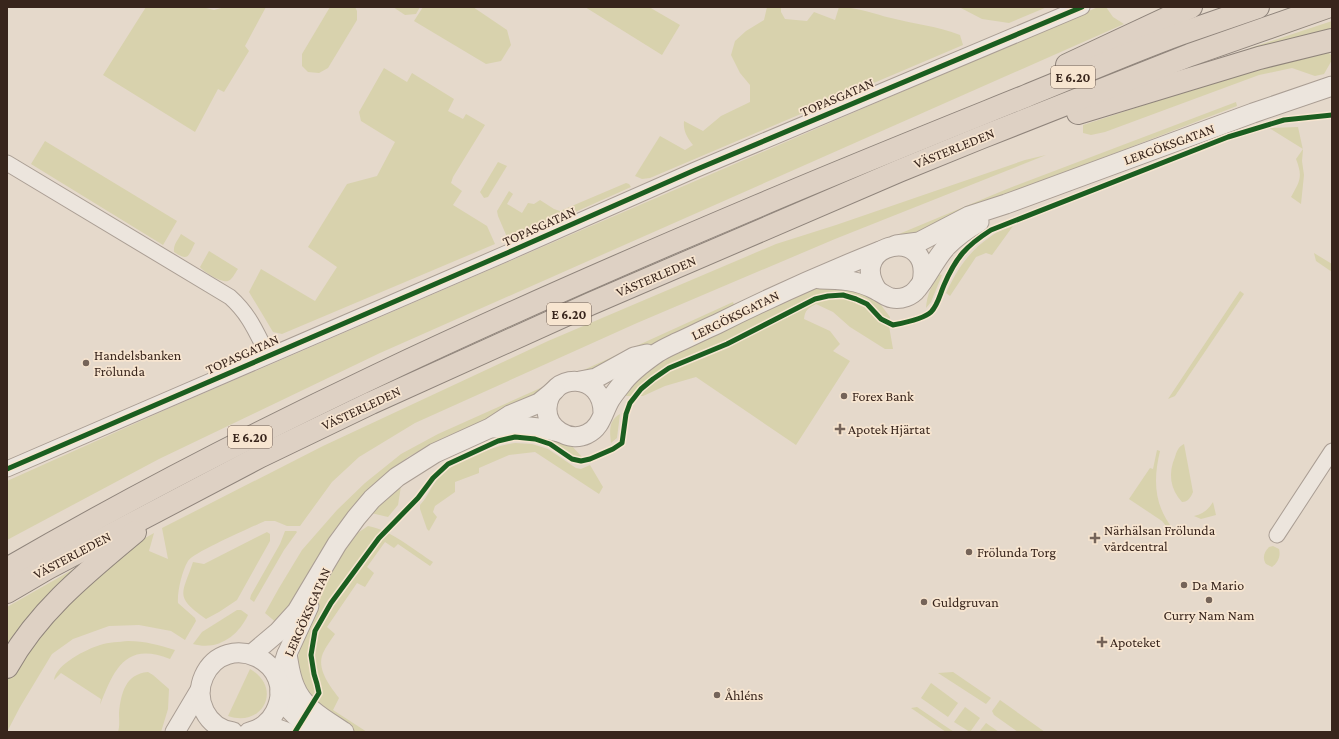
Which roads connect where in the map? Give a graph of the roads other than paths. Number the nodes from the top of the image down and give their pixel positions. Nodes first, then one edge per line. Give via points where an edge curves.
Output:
1 (1082, 7) edge
2 (1190, 7) edge
3 (1258, 7) edge
4 (1327, 7) edge
5 (1332, 40) edge
6 (1332, 86) edge
7 (980, 138) junction
8 (890, 151) junction
9 (7, 163) edge
10 (1006, 204) junction
11 (888, 248) junction
12 (812, 279) junction
13 (922, 282) junction
14 (877, 290) junction
15 (658, 352) junction
16 (268, 356) junction
17 (580, 382) junction
18 (555, 390) junction
19 (603, 414) junction
20 (490, 428) junction
21 (560, 432) junction
22 (1332, 451) edge
23 (7, 468) edge
24 (173, 501) junction
25 (1277, 535) dead end
26 (337, 544) junction
27 (7, 569) edge
28 (7, 592) edge
29 (252, 654) junction
30 (287, 654) junction
31 (7, 667) edge
32 (279, 686) junction
33 (200, 690) junction
34 (175, 732) edge
35 (233, 732) edge
36 (251, 732) edge
37 (286, 732) edge
38 (318, 732) edge
39 (344, 732) edge

1 - 16 street, TOPASGATAN via 695,170
2 - 8 highway
3 - 8 highway, VÄSTERLEDEN / E 6.20 via 1178,35
4 - 7 highway, VÄSTERLEDEN / E 6.20 via 1190,55
5 - 7 highway via 1259,58 1075,114
6 - 10 street, LERGÖKSGATAN via 1253,112
7 - 24 highway, VÄSTERLEDEN / E 6.20 via 590,304 371,402
8 - 27 highway, VÄSTERLEDEN / E 6.20 via 572,287 414,358 222,451
9 - 16 street, TOPASGATAN via 230,297 250,319
10 - 11 street, LERGÖKSGATAN via 969,216 919,242
10 - 13 street, LERGÖKSGATAN via 963,232 946,247
11 - 12 street, LERGÖKSGATAN
11 - 13 street via 909,248 919,257 923,273
11 - 14 street via 874,257 871,265 870,274
12 - 14 street, LERGÖKSGATAN via 842,279
12 - 15 street, LERGÖKSGATAN
13 - 14 street, LERGÖKSGATAN via 910,295 902,298 888,297
15 - 17 street, LERGÖKSGATAN via 634,357 596,378
15 - 19 street, LERGÖKSGATAN via 622,383
16 - 23 street, TOPASGATAN
17 - 18 street, LERGÖKSGATAN via 562,384
17 - 19 street via 595,389 603,405
18 - 20 street, LERGÖKSGATAN via 539,403 510,415
18 - 21 street via 547,408 548,417
19 - 21 street, LERGÖKSGATAN via 600,422 587,435 573,437
20 - 21 street, LERGÖKSGATAN via 512,425 542,427
20 - 26 street, LERGÖKSGATAN via 435,453 397,477 368,504
22 - 25 street
24 - 28 highway, VÄSTERLEDEN / E 6.20
24 - 31 highway via 91,568 58,599 31,630
26 - 29 street, LERGÖKSGATAN via 297,611 278,632
26 - 30 street, LERGÖKSGATAN
29 - 32 street via 268,664
29 - 33 street via 236,653 213,663 202,680
30 - 32 street, LERGÖKSGATAN
30 - 39 street via 290,674 302,698 312,710
32 - 36 street, LERGÖKSGATAN via 279,705 273,716 264,726
32 - 38 street via 290,710
33 - 34 street
33 - 35 street via 200,699 207,716 213,723
36 - 37 street via 275,728

